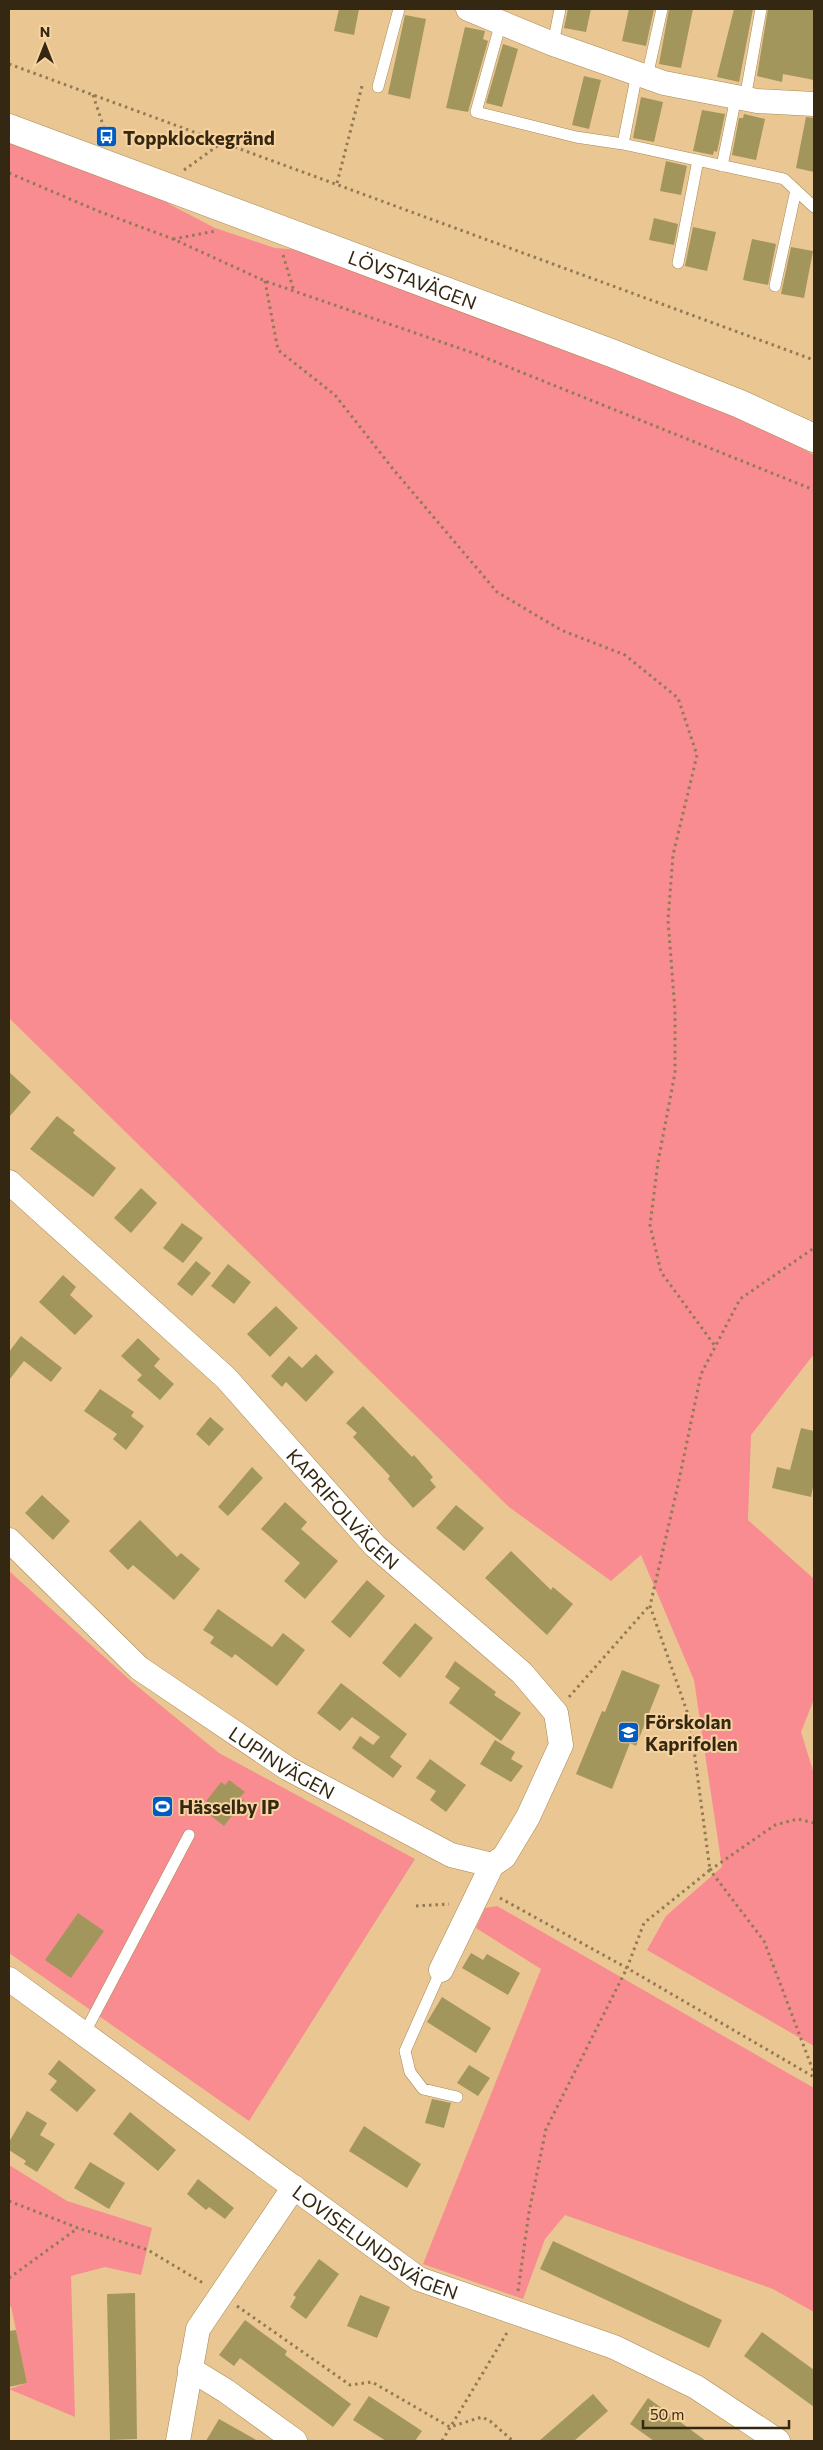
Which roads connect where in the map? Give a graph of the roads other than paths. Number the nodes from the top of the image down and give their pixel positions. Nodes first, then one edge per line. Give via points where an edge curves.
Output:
1 (399, 9) edge
2 (468, 9) edge
3 (560, 9) edge
4 (662, 9) edge
5 (761, 9) edge
6 (501, 22) junction
7 (552, 44) junction
8 (642, 75) junction
9 (378, 87) dead end
10 (740, 98) junction
11 (814, 104) edge
12 (9, 112) edge
13 (9, 128) edge
14 (624, 144) junction
15 (698, 160) junction
16 (722, 166) junction
17 (796, 190) junction
18 (814, 207) edge
19 (678, 264) dead end
20 (775, 286) dead end
21 (814, 418) edge
22 (814, 438) edge
23 (9, 1182) edge
24 (9, 1540) edge
25 (189, 1835) dead end
26 (492, 1865) junction
27 (441, 1970) joint
28 (9, 1979) edge
29 (84, 2034) junction
30 (457, 2097) dead end
31 (294, 2187) junction
32 (190, 2369) junction
33 (178, 2441) edge
34 (295, 2441) edge
35 (778, 2441) edge

1 - 9 lane
2 - 6 street
3 - 7 lane
4 - 8 lane
5 - 10 lane
6 - 7 street
6 - 14 lane via 476,112 576,137
7 - 8 street
8 - 10 street via 664,83
8 - 14 lane
10 - 11 street
10 - 16 lane
12 - 21 street, LÖVSTAVÄGEN
13 - 22 street, LÖVSTAVÄGEN via 614,354 740,404
14 - 15 lane
15 - 16 lane
15 - 19 lane
16 - 17 lane via 784,179
17 - 18 lane
17 - 20 lane
23 - 26 street, KAPRIFOLVÄGEN via 226,1378 375,1546 522,1673 556,1713 560,1745 528,1817 504,1857
24 - 26 street, LUPINVÄGEN via 139,1668 286,1768 451,1855
25 - 29 lane
26 - 27 street
27 - 30 lane via 405,2051 410,2072 423,2089
28 - 29 street, LOVISELUNDSVÄGEN
29 - 31 street, LOVISELUNDSVÄGEN
31 - 32 street via 198,2329
31 - 35 street, LOVISELUNDSVÄGEN via 419,2279 614,2347 704,2392
32 - 33 street
32 - 34 street

